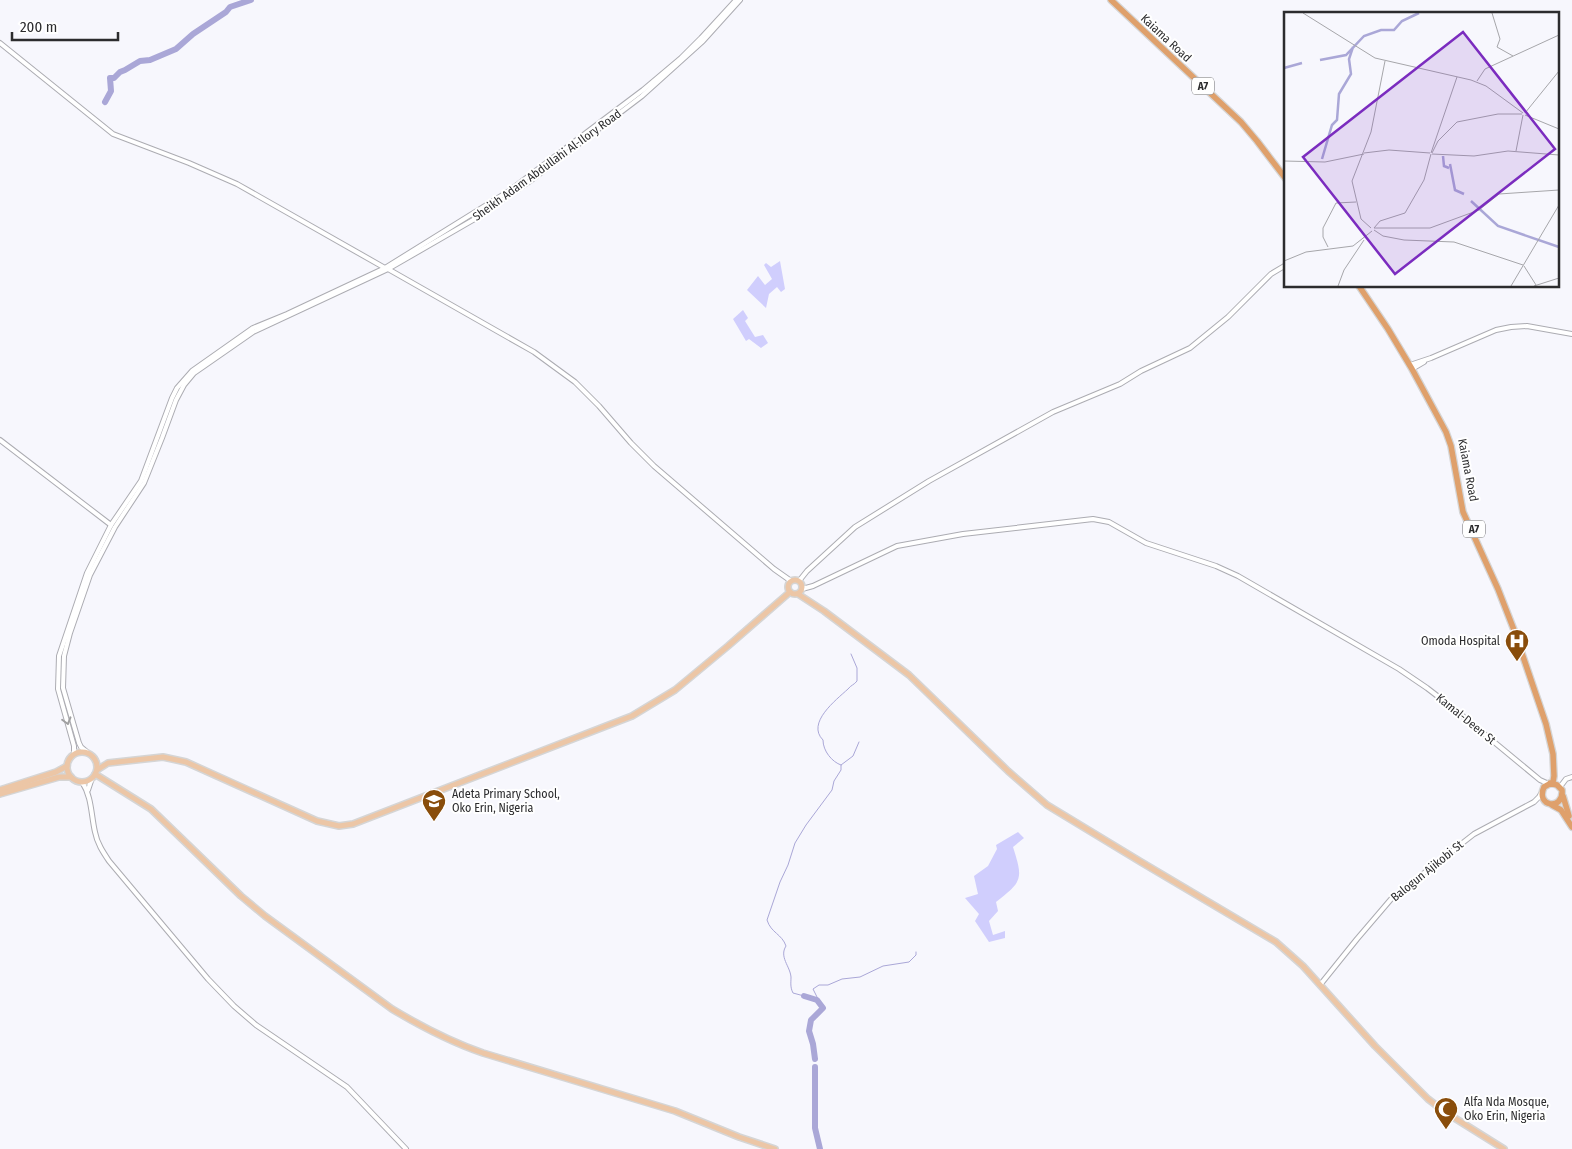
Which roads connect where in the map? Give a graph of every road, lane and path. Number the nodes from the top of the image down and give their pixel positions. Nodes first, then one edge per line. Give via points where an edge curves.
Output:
1 (736, 0) edge
2 (740, 0) edge
3 (1112, 0) edge
4 (1116, 0) edge
5 (0, 43) edge
6 (1284, 170) edge
7 (1284, 176) edge
8 (1284, 266) edge
9 (387, 269) junction
10 (1361, 288) edge
11 (1572, 334) edge
12 (1412, 366) junction
13 (0, 440) edge
14 (156, 448) junction
15 (111, 525) junction
16 (791, 582) junction
17 (799, 582) junction
18 (800, 591) junction
19 (790, 592) junction
20 (66, 641) junction
21 (86, 752) junction
22 (74, 754) junction
23 (96, 759) junction
24 (108, 763) junction
25 (67, 766) junction
26 (95, 774) junction
27 (72, 778) junction
28 (1572, 778) edge
29 (1540, 780) junction
30 (82, 782) junction
31 (1550, 784) junction
32 (1559, 787) junction
33 (88, 790) junction
34 (1542, 790) junction
35 (0, 792) edge
36 (1562, 794) junction
37 (1534, 802) junction
38 (1548, 803) junction
39 (1572, 822) edge
40 (1572, 827) edge
41 (1320, 985) junction
42 (406, 1149) edge
43 (775, 1149) edge
44 (1504, 1149) edge

1 - 9 street, Sheikh Adam Abdullahi Al-Ilory Road via 681,58 634,97 509,191
2 - 9 street, Sheikh Adam Abdullahi Al-Ilory Road via 703,41 635,101 489,209
3 - 7 highway, Kaiama Road / A7 via 1233,114
4 - 6 highway, Kaiama Road / A7 via 1237,113
5 - 9 street via 113,134 237,184
8 - 17 street via 1271,274 1228,317 1190,348 1120,384 1053,412 929,481 855,527
9 - 14 street, Sheikh Adam Abdullahi Al-Ilory Road via 253,332 194,373 176,400
9 - 16 street via 556,367 599,406 654,466
10 - 12 highway, Kaiama Road / A7
11 - 12 street via 1527,326 1511,327 1496,330
12 - 31 highway, Kaiama Road / A7 via 1446,432 1463,512 1498,589 1542,710 1553,754 1554,776
12 - 32 highway, Kaiama Road / A7 via 1441,414 1452,440 1464,506 1511,615 1549,724
13 - 15 street
14 - 15 street, Sheikh Adam Abdullahi Al-Ilory Road via 141,481
14 - 20 street, Sheikh Adam Abdullahi Al-Ilory Road via 144,483 114,527 90,575
15 - 20 street, Sheikh Adam Abdullahi Al-Ilory Road via 86,574
16 - 17 main road
16 - 19 main road
17 - 18 main road
18 - 19 main road
18 - 29 street, Kamal-Deen St via 897,546 963,534 1093,519 1109,522 1146,544 1238,576 1390,663 1427,688
18 - 41 main road via 909,675 1047,805 1268,936
19 - 24 main road via 688,680 632,716 353,824 339,826 317,821 186,762 163,757
20 - 21 street, Sheikh Adam Abdullahi Al-Ilory Road via 64,688 79,743
20 -> 22 street, Sheikh Adam Abdullahi Al-Ilory Road via 59,656 58,689
21 - 22 main road
21 - 23 main road
22 - 25 main road
23 - 24 main road
23 - 26 main road
24 - 26 main road
25 - 27 main road
25 - 35 main road
26 - 30 main road
26 - 33 street
26 - 43 main road via 152,809 265,916 414,1022 460,1045 675,1111
27 - 30 main road
27 - 35 main road via 59,777
28 - 32 street
29 - 31 street, Kamal-Deen St
29 - 34 street
30 - 33 street
31 - 32 highway
31 - 34 highway
32 - 36 highway
33 - 42 street via 99,846 118,874 203,973 256,1025 347,1087
34 - 37 street
34 - 38 highway via 1542,798
36 - 38 highway via 1559,801
36 - 39 highway
37 - 38 street
37 - 41 street, Balogun Ajikobi St via 1474,834 1392,898
38 - 40 highway via 1561,810
41 - 44 main road via 1428,1099

